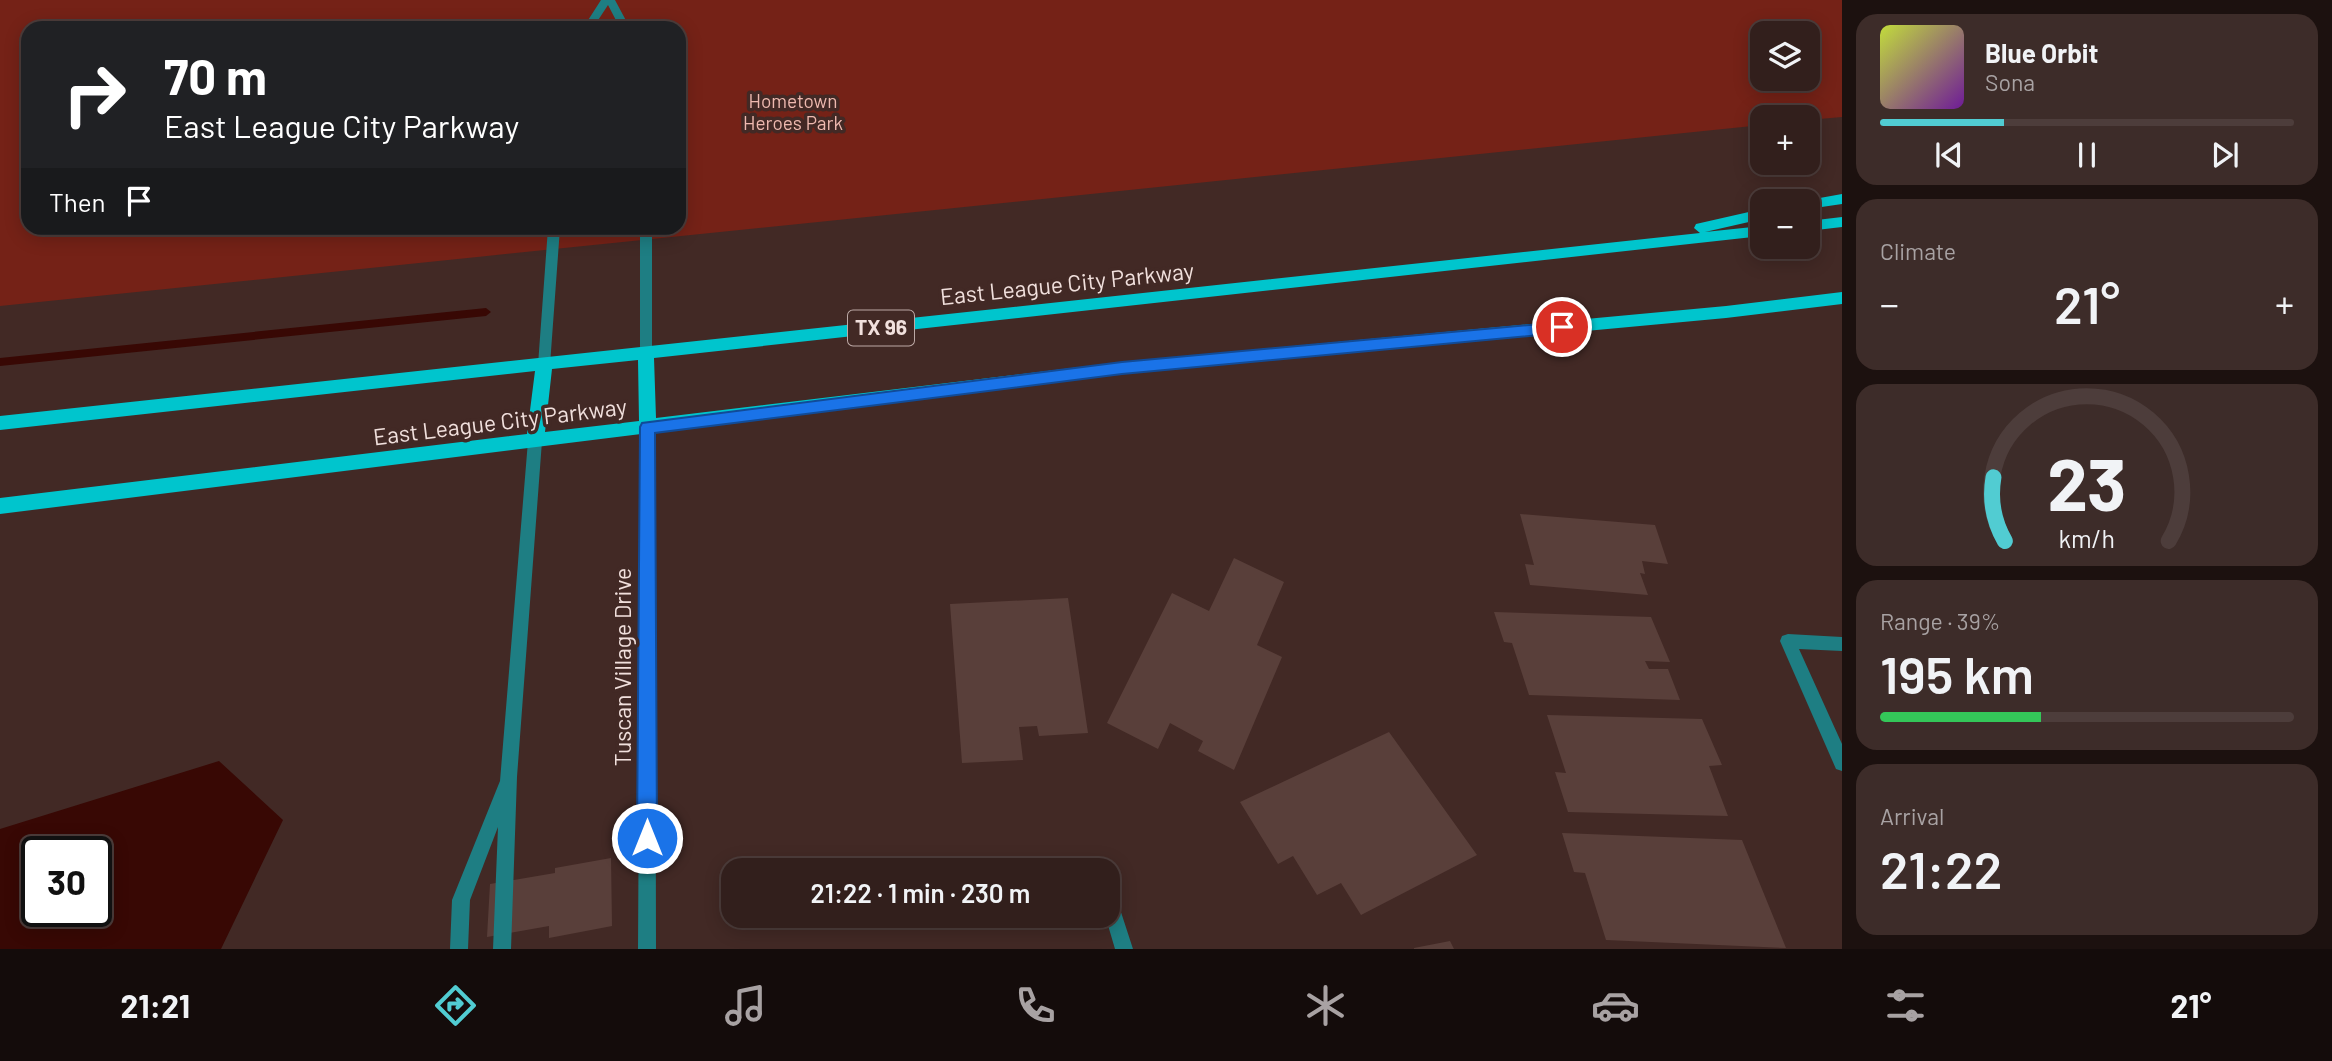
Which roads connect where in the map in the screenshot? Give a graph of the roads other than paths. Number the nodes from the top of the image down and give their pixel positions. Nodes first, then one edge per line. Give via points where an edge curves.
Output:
1 (608, 0) edge
2 (593, 21) edge
3 (621, 21) edge
4 (1842, 199) edge
5 (1820, 202) edge
6 (1750, 217) edge
7 (1842, 222) edge
8 (1820, 225) edge
9 (1750, 232) edge
10 (553, 235) edge
11 (646, 235) edge
12 (1611, 248) junction
13 (1842, 298) edge
14 (646, 352) junction
15 (544, 365) junction
16 (0, 423) edge
17 (648, 427) junction
18 (535, 441) junction
19 (0, 506) edge
20 (1842, 644) edge
21 (1842, 763) edge
22 (509, 777) junction
23 (1118, 928) edge
24 (459, 949) edge
25 (502, 949) edge
26 (647, 949) edge
27 (1124, 949) edge

1 - 2 street
1 - 3 street
4 - 5 main road
6 - 12 main road
7 - 8 main road
9 - 12 main road, East League City Parkway / TX 96
10 - 15 street
11 - 14 street
12 - 14 main road, East League City Parkway / TX 96
13 - 17 main road, East League City Parkway via 1122,368
14 - 15 main road, East League City Parkway / TX 96
14 - 17 main road
15 - 16 main road, East League City Parkway / TX 96
15 - 18 main road
17 - 18 main road, East League City Parkway
17 - 26 street, Tuscan Village Drive
18 - 19 main road, East League City Parkway
18 - 22 street
20 - 21 street via 1788,641
22 - 24 street via 461,900
22 - 25 street
23 - 27 street

